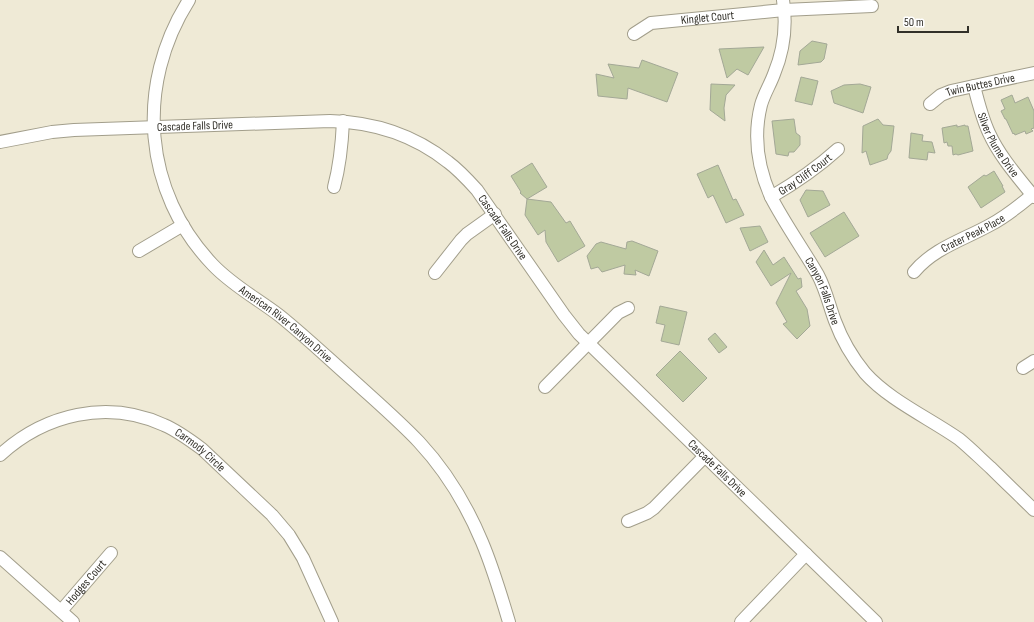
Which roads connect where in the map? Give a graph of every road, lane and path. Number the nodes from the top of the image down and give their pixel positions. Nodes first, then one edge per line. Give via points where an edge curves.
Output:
1 (189, 0) edge
2 (784, 5) edge
3 (872, 6) dead end
4 (634, 34) dead end
5 (1034, 73) edge
6 (974, 86) junction
7 (930, 104) dead end
8 (343, 121) junction
9 (154, 127) junction
10 (0, 142) edge
11 (838, 149) dead end
12 (334, 187) dead end
13 (1033, 196) edge
14 (771, 197) junction
15 (495, 214) junction
16 (183, 225) junction
17 (139, 251) dead end
18 (914, 272) dead end
19 (435, 273) dead end
20 (628, 308) dead end
21 (589, 343) junction
22 (1034, 361) edge
23 (1023, 368) dead end
24 (545, 387) dead end
25 (0, 455) edge
26 (705, 456) junction
27 (1034, 510) edge
28 (628, 521) dead end
29 (112, 553) dead end
30 (806, 554) junction
31 (0, 557) edge
32 (60, 611) junction
33 (73, 622) edge
34 (332, 622) edge
35 (509, 622) edge
36 (740, 622) edge
37 (876, 622) edge

1 - 9 street, American River Canyon Drive via 169,37 162,58 154,98
2 - 3 street, Kinglet Court
2 - 4 street, Kinglet Court via 651,23
2 - 14 street, Canyon Falls Drive via 784,43 758,119 760,166
5 - 6 street, Twin Buttes Drive
6 - 7 street, Twin Buttes Drive via 941,95
6 - 13 street, Silver Plume Drive via 990,135
8 - 9 street, Cascade Falls Drive
8 - 12 street via 338,174
8 - 15 street, Cascade Falls Drive via 402,135 437,154 477,190
9 - 10 street, Cascade Falls Drive via 60,131
9 - 16 street, American River Canyon Drive via 161,172
11 - 14 street, Gray Cliff Court via 812,172
13 - 18 street, Crater Peak Place via 990,225 928,258
14 - 27 street, Canyon Falls Drive via 818,276 847,348 866,373 896,398 975,452
15 - 19 street via 464,237
15 - 21 street, Cascade Falls Drive via 564,315
16 - 17 street
16 - 35 street, American River Canyon Drive via 196,245 223,275 299,332 403,425 435,460 473,521 491,565
20 - 21 street via 618,312
21 - 24 street
21 - 26 street, Cascade Falls Drive
22 - 23 street
25 - 34 street, Carmody Circle via 35,429 79,414 126,414 163,424 177,431 202,449 278,521 303,558
26 - 28 street via 657,505 647,513
26 - 30 street, Cascade Falls Drive
29 - 32 street, Hodges Court
30 - 36 street
30 - 37 street, Cascade Falls Drive
31 - 32 street
32 - 33 street

